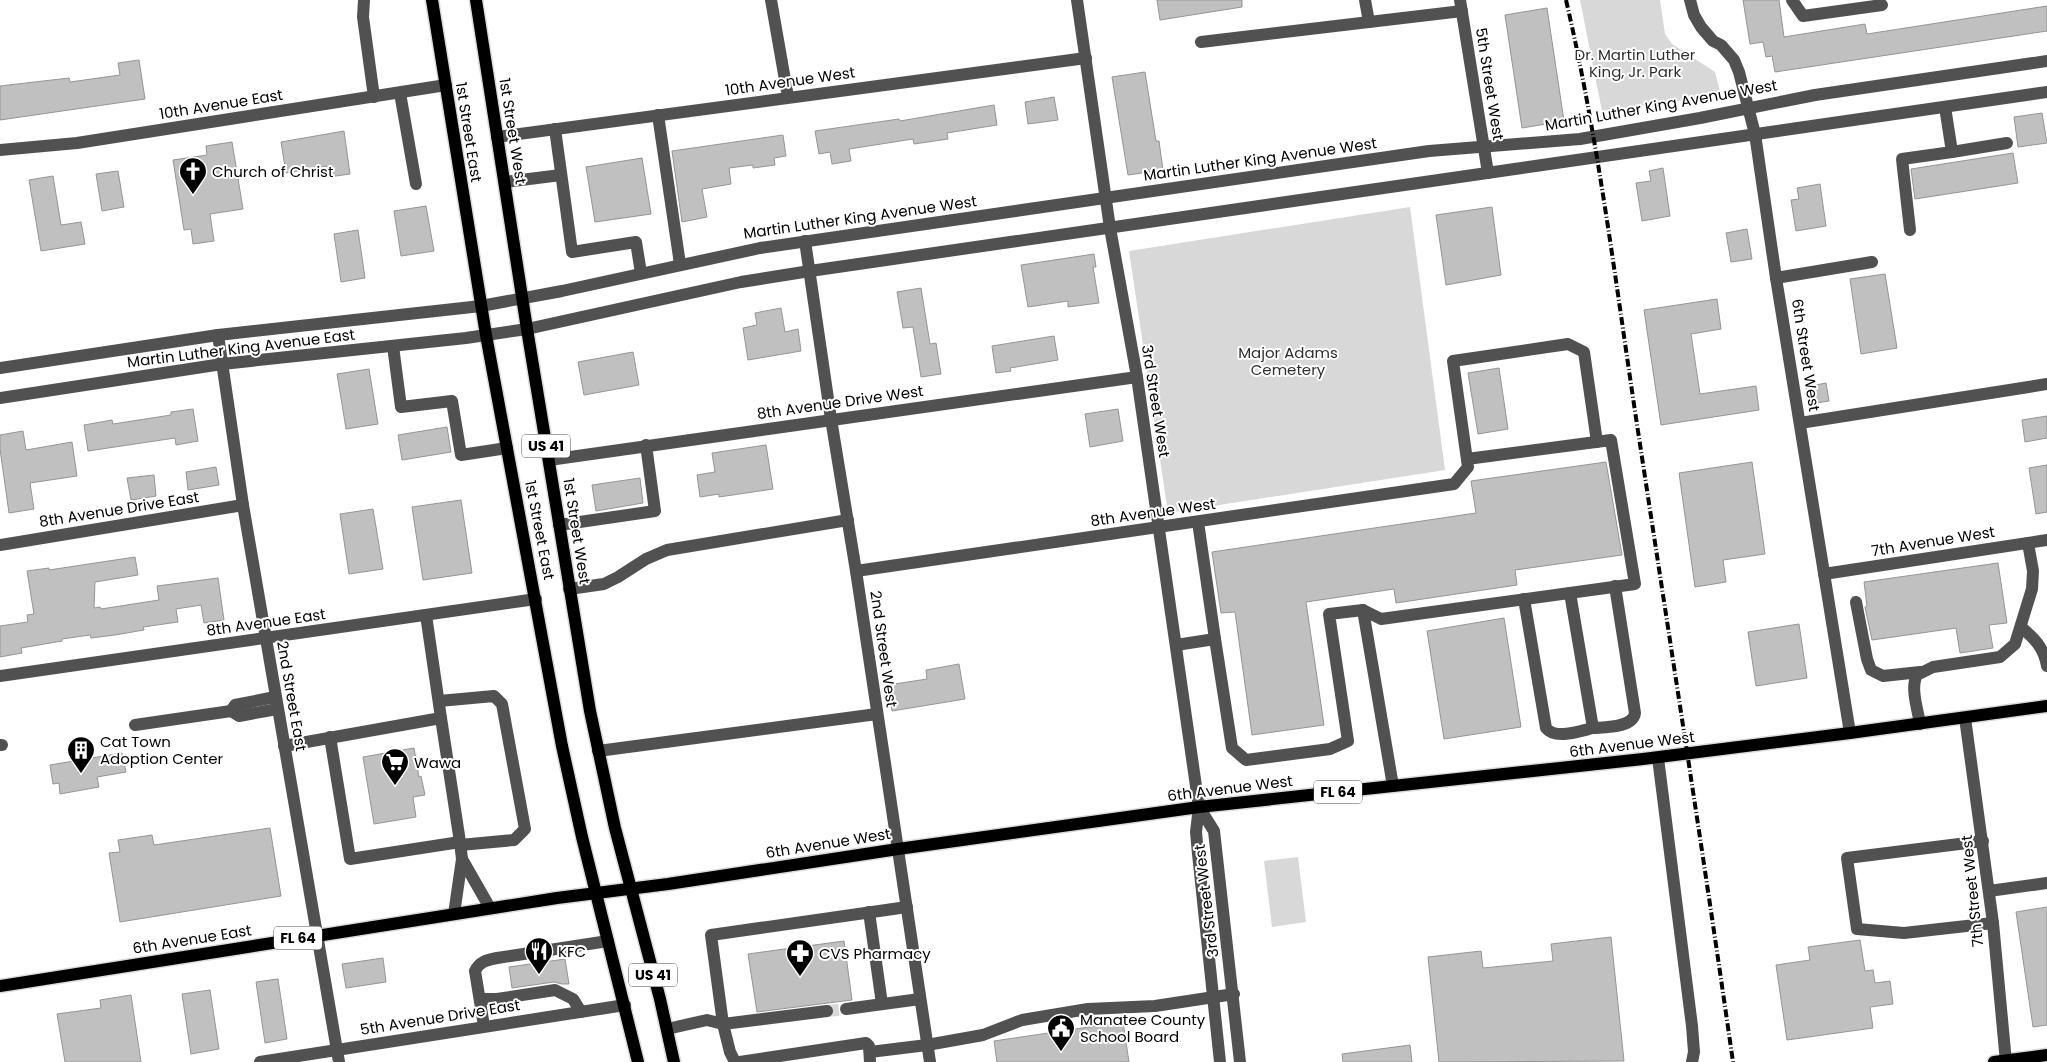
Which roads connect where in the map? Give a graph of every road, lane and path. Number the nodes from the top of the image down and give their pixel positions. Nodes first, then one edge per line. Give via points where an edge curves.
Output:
1 (364, 0) edge
2 (432, 0) edge
3 (476, 0) edge
4 (772, 0) edge
5 (1077, 0) edge
6 (1366, 0) edge
7 (1690, 0) edge
8 (1792, 0) edge
9 (1882, 5) dead end
10 (1461, 6) edge
11 (1369, 22) junction
12 (1202, 42) dead end
13 (1086, 58) junction
14 (2047, 62) edge
15 (446, 85) junction
16 (400, 92) junction
17 (2047, 92) edge
18 (374, 97) junction
19 (788, 97) junction
20 (1945, 107) junction
21 (1749, 108) junction
22 (658, 115) junction
23 (555, 129) junction
24 (1755, 134) junction
25 (498, 137) junction
26 (2007, 143) dead end
27 (1484, 146) junction
28 (0, 150) edge
29 (1952, 152) junction
30 (1488, 173) junction
31 (562, 175) junction
32 (505, 182) junction
33 (416, 184) dead end
34 (1106, 198) junction
35 (1110, 228) junction
36 (1910, 230) dead end
37 (805, 241) junction
38 (1872, 262) dead end
39 (680, 264) junction
40 (810, 271) junction
41 (641, 273) junction
42 (1776, 278) junction
43 (522, 299) junction
44 (481, 306) junction
45 (527, 329) junction
46 (218, 335) junction
47 (486, 336) junction
48 (393, 346) junction
49 (222, 364) junction
50 (0, 368) edge
51 (1136, 377) junction
52 (2047, 384) edge
53 (0, 398) edge
54 (831, 419) junction
55 (1800, 423) junction
56 (1597, 442) junction
57 (646, 445) junction
58 (507, 448) junction
59 (1467, 459) junction
60 (548, 460) junction
61 (243, 505) junction
62 (848, 520) junction
63 (1198, 522) junction
64 (559, 525) junction
65 (1159, 528) junction
66 (2047, 540) edge
67 (2028, 543) junction
68 (0, 545) edge
69 (856, 571) junction
70 (1824, 574) junction
71 (1615, 586) junction
72 (570, 589) junction
73 (1570, 593) junction
74 (536, 599) junction
75 (1524, 599) junction
76 (1856, 602) dead end
77 (1363, 610) junction
78 (426, 615) junction
79 (2021, 627) junction
80 (266, 639) junction
81 (1215, 639) junction
82 (1176, 645) junction
83 (2047, 666) edge
84 (1920, 672) junction
85 (0, 676) edge
86 (439, 701) junction
87 (276, 703) junction
88 (2047, 706) edge
89 (877, 714) junction
90 (441, 718) junction
91 (1965, 718) junction
92 (1920, 724) junction
93 (135, 725) dead end
94 (1593, 728) junction
95 (1850, 734) junction
96 (330, 737) junction
97 (284, 746) junction
98 (598, 751) junction
99 (1658, 758) junction
100 (1393, 786) junction
101 (1199, 807) junction
102 (1983, 841) junction
103 (460, 843) junction
104 (898, 849) junction
105 (462, 859) junction
106 (2047, 883) edge
107 (630, 888) junction
108 (1989, 890) junction
109 (596, 892) junction
110 (907, 906) junction
111 (490, 908) junction
112 (869, 912) junction
113 (454, 914) junction
114 (1993, 923) junction
115 (316, 935) junction
116 (608, 941) junction
117 (0, 986) edge
118 (1234, 994) junction
119 (1213, 997) junction
120 (480, 999) junction
121 (920, 999) junction
122 (882, 1004) junction
123 (625, 1005) junction
124 (846, 1009) tunnel mouth
125 (581, 1012) junction
126 (827, 1012) tunnel mouth
127 (723, 1024) junction
128 (484, 1026) junction
129 (667, 1029) junction
130 (927, 1045) junction
131 (2047, 1055) edge
132 (338, 1056) edge
133 (870, 1057) edge
134 (260, 1062) edge
135 (638, 1062) edge
136 (674, 1062) edge
137 (735, 1062) edge
138 (740, 1062) edge
139 (930, 1062) edge
140 (1220, 1062) edge
141 (1240, 1062) edge
142 (1692, 1062) edge
143 (2002, 1062) edge

1 - 18 street via 363,17
2 - 15 main road, 1st Street East / US 41
3 - 25 main road, 1st Street West / US 41
4 - 19 street
5 - 13 street, 3rd Street West
6 - 11 street
7 - 21 street, 6th Street West via 1701,27 1734,60
8 - 9 street via 1802,16
10 - 11 street
10 - 27 street, 5th Street West
11 - 12 street
13 - 19 street, 10th Avenue West
13 - 34 street, 3rd Street West
14 - 21 street, Martin Luther King Avenue West via 1835,92
15 - 16 street, 10th Avenue East
15 - 44 main road, 1st Street East / US 41
16 - 18 street, 10th Avenue East
16 - 33 street
17 - 20 street
18 - 28 street, 10th Avenue East via 77,143
19 - 22 street, 10th Avenue West
20 - 24 street
20 - 29 street
21 - 24 street, 6th Street West
21 - 27 street, Martin Luther King Avenue West via 1580,139
22 - 23 street, 10th Avenue West
22 - 39 street
23 - 25 street, 10th Avenue West
23 - 31 street
24 - 30 street
24 - 42 street, 6th Street West
25 - 32 main road, 1st Street West / US 41
26 - 29 street
27 - 30 street, 5th Street West
27 - 34 street, Martin Luther King Avenue West via 1419,152
29 - 36 street via 1902,159
30 - 35 street
31 - 32 street
31 - 41 street via 572,252 636,242
32 - 43 main road, 1st Street West / US 41
34 - 35 street, 3rd Street West
34 - 37 street, Martin Luther King Avenue West
35 - 40 street
35 - 51 street, 3rd Street West
37 - 39 street, Martin Luther King Avenue West
37 - 40 street, 2nd Street West
38 - 42 street
39 - 41 street, Martin Luther King Avenue West
40 - 45 street via 741,282
40 - 54 street, 2nd Street West
41 - 43 street, Martin Luther King Avenue West
42 - 55 street, 6th Street West
43 - 44 street, Martin Luther King Avenue West
43 - 45 main road, 1st Street West / US 41
44 - 46 street, Martin Luther King Avenue East
44 - 47 main road, 1st Street East / US 41
45 - 47 street
45 - 60 main road, 1st Street West / US 41
46 - 49 street, 2nd Street East
46 - 50 street, Martin Luther King Avenue East
47 - 48 street, Martin Luther King Avenue East
47 - 58 main road, 1st Street East / US 41
48 - 49 street, Martin Luther King Avenue East
48 - 58 street via 401,407 452,401 461,454
49 - 53 street, Martin Luther King Avenue East
49 - 61 street, 2nd Street East
51 - 54 street, 8th Avenue Drive West
51 - 65 street, 3rd Street West
52 - 55 street
54 - 57 street, 8th Avenue Drive West
54 - 62 street, 2nd Street West
55 - 70 street, 6th Street West
56 - 59 street
56 - 59 street via 1584,352 1568,344 1453,361
56 - 71 street via 1611,440 1635,584
57 - 60 street, 8th Avenue Drive West
57 - 64 street via 655,512
58 - 74 main road, 1st Street East / US 41
59 - 63 street, 8th Avenue West via 1468,467 1454,484
60 - 64 main road, 1st Street West / US 41
61 - 68 street, 8th Avenue Drive East
61 - 80 street, 2nd Street East
62 - 69 street, 2nd Street West
62 - 72 street via 667,550 646,558 604,584
63 - 65 street, 8th Avenue West
63 - 81 street
64 - 72 main road, 1st Street West / US 41
65 - 69 street, 8th Avenue West
65 - 82 street, 3rd Street West
66 - 67 street, 7th Avenue West
67 - 70 street, 7th Avenue West
67 - 79 street via 2033,581
69 - 89 street, 2nd Street West
70 - 95 street, 6th Street West
71 - 73 street
71 - 94 street via 1635,716 1626,724
72 - 98 main road, 1st Street West / US 41
73 - 75 street
73 - 94 street
74 - 78 street, 8th Avenue East
74 - 109 main road, 1st Street East / US 41 via 566,764
75 - 77 street via 1381,619
75 - 94 street via 1546,728 1557,734
76 - 84 street via 1871,670 1884,676
77 - 81 street via 1329,614 1348,741 1330,749 1246,760 1232,748
77 - 100 street
78 - 80 street, 8th Avenue East
78 - 86 street
79 - 83 street via 2041,648
79 - 84 street via 2015,644 2000,657 1933,667
80 - 85 street, 8th Avenue East
80 - 87 street, 2nd Street East
81 - 82 street
82 - 101 street, 3rd Street West
84 - 92 street via 1915,680
86 - 90 street
86 - 103 street via 494,696 502,704 525,829 514,840
87 - 93 street via 239,716 231,711
87 - 97 street, 2nd Street East
88 - 91 main road, 6th Avenue West / FL 64
89 - 98 street
89 - 104 street, 2nd Street West
90 - 96 street
90 - 103 street
91 - 92 main road, 6th Avenue West / FL 64
91 - 102 street, 7th Street West
92 - 95 main road, 6th Avenue West / FL 64
95 - 99 main road, 6th Avenue West / FL 64
96 - 97 street
96 - 103 street via 350,859
97 - 115 street, 2nd Street East
98 - 107 main road, 1st Street West / US 41
99 - 100 main road, 6th Avenue West / FL 64
99 - 142 street via 1692,1026
100 - 101 main road, 6th Avenue West / FL 64
101 - 104 main road, 6th Avenue West / FL 64
101 - 118 street, 3rd Street West via 1214,831
101 - 119 street, 3rd Street West via 1196,832
102 - 108 street, 7th Street West
102 - 114 street via 1847,858 1857,929 1904,932
103 - 105 street
104 - 107 main road, 6th Avenue West / FL 64
104 - 110 street, 2nd Street West
105 - 111 street
105 - 113 street
106 - 108 street
107 - 109 main road, 6th Avenue West / FL 64
107 - 129 main road, 1st Street West / US 41
108 - 114 street, 7th Street West
109 - 111 main road, 6th Avenue East / FL 64
109 - 116 main road, 1st Street East / US 41
110 - 112 street
110 - 121 street, 2nd Street West
111 - 113 main road, 6th Avenue East / FL 64
112 - 122 street
112 - 127 street via 711,935
113 - 115 main road, 6th Avenue East / FL 64
114 - 143 street, 7th Street West
115 - 117 main road, 6th Avenue East / FL 64
115 - 132 street, 2nd Street East
116 - 120 street via 486,960 475,971
116 - 123 main road, 1st Street East / US 41
118 - 119 street
118 - 141 street, 3rd Street West
119 - 130 street via 1155,1006 1088,1008 1022,1020 983,1035
119 - 140 street, 3rd Street West
120 - 125 street via 555,990 573,999
120 - 128 street
121 - 122 street
121 - 130 street, 2nd Street West
122 - 124 street
123 - 125 street, 5th Avenue Drive East
123 - 135 main road, 1st Street East / US 41
125 - 128 street, 5th Avenue Drive East
126 - 127 street
127 - 129 street via 707,1020
127 - 137 street
128 - 132 street, 5th Avenue Drive East
129 - 136 main road, 1st Street West / US 41
130 - 133 street
130 - 139 street, 2nd Street West
131 - 143 main road
132 - 134 street, 5th Avenue Drive East
133 - 138 street via 869,1046 862,1043

